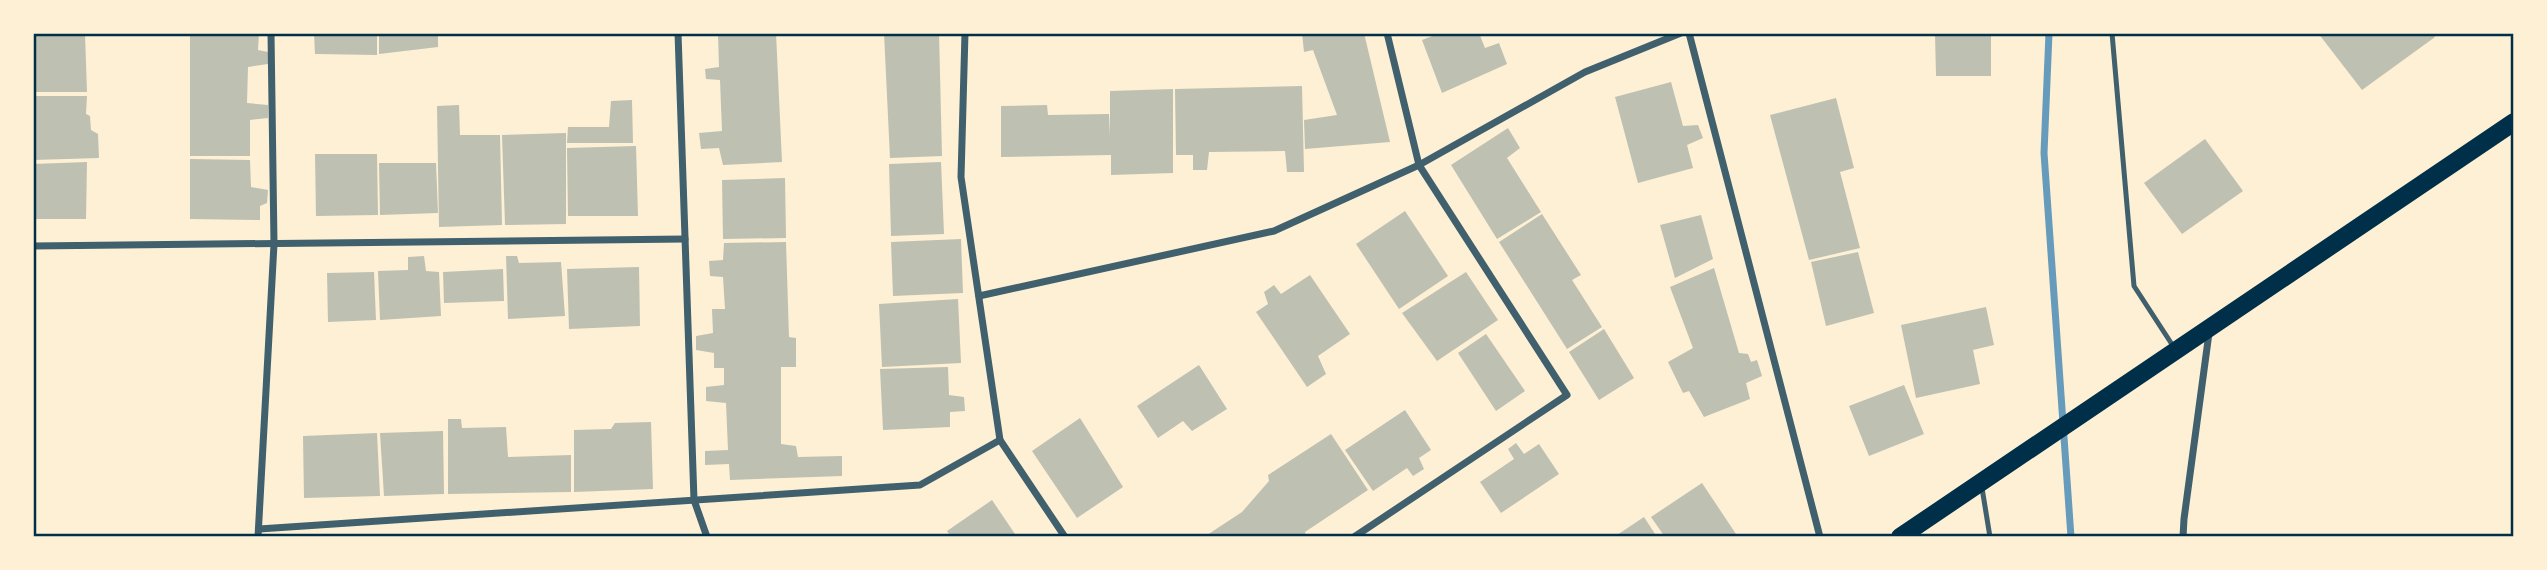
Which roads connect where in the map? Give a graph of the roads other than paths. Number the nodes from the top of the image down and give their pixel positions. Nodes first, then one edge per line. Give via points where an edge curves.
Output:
1 (271, 33) edge
2 (678, 33) edge
3 (965, 33) edge
4 (1387, 33) edge
5 (1681, 33) edge
6 (1689, 33) edge
7 (2112, 33) edge
8 (2514, 122) edge
9 (1419, 165) junction
10 (685, 239) junction
11 (274, 244) junction
12 (33, 247) edge
13 (979, 296) junction
14 (2210, 329) junction
15 (2176, 352) junction
16 (1000, 440) junction
17 (1981, 483) junction
18 (694, 500) junction
19 (258, 533) edge
20 (707, 537) edge
21 (1065, 537) edge
22 (1354, 537) edge
23 (1821, 537) edge
24 (1900, 537) edge
25 (1990, 537) edge
26 (2183, 537) edge

1 - 11 street
2 - 10 street
3 - 13 street via 961,177
4 - 9 street
5 - 9 street via 1585,72
6 - 23 street
7 - 15 lane via 2134,286
8 - 14 highway
9 - 13 street via 1274,231
9 - 22 street via 1567,395
10 - 11 street
10 - 18 street
11 - 12 street
11 - 19 street
13 - 16 street
14 - 15 highway
14 - 26 street
15 - 17 highway
16 - 18 street via 920,485
16 - 21 street
17 - 24 highway
17 - 25 lane
18 - 19 street
18 - 20 street

